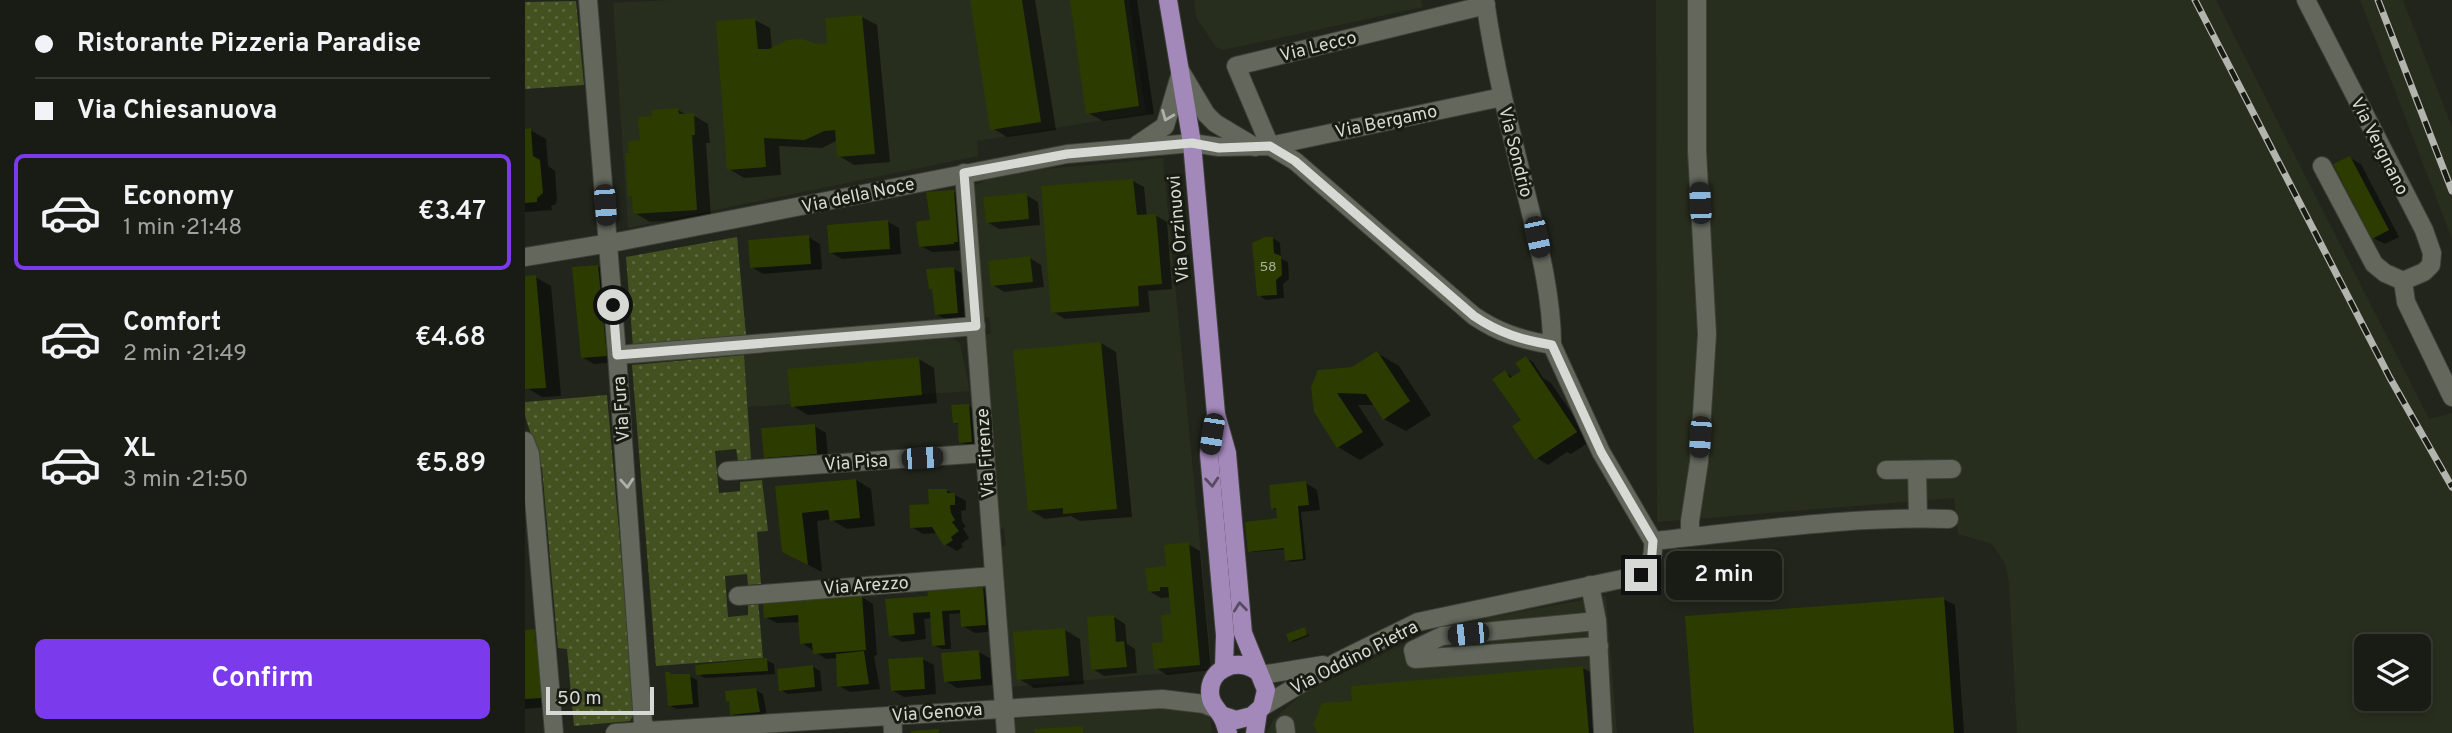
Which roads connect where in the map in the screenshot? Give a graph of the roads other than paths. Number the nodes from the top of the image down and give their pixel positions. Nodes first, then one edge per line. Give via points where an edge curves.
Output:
1 (588, 0) edge
2 (1168, 0) edge
3 (1697, 0) edge
4 (2306, 0) edge
5 (1485, 3) edge
6 (1181, 72) junction
7 (1502, 97) junction
8 (1192, 143) junction
9 (1263, 146) junction
10 (1134, 147) junction
11 (2322, 166) dead end
12 (964, 173) junction
13 (608, 244) junction
14 (525, 257) edge
15 (2403, 281) junction
16 (976, 326) junction
17 (1552, 345) junction
18 (617, 355) junction
19 (2452, 397) edge
20 (1216, 414) junction
21 (525, 441) edge
22 (985, 453) junction
23 (1952, 469) dead end
24 (1917, 470) junction
25 (727, 471) dead end
26 (1886, 471) dead end
27 (1918, 518) junction
28 (1949, 519) dead end
29 (1690, 537) junction
30 (1653, 541) junction
31 (994, 576) junction
32 (1590, 585) junction
33 (738, 596) dead end
34 (1597, 621) junction
35 (1599, 646) junction
36 (1337, 662) junction
37 (1218, 673) junction
38 (1259, 673) junction
39 (1162, 699) junction
40 (1004, 708) junction
41 (1260, 709) junction
42 (1219, 712) junction
43 (893, 724) edge
44 (649, 732) edge
45 (554, 733) edge
46 (615, 733) edge
47 (1006, 733) edge
48 (1229, 733) edge
49 (1255, 733) edge
50 (1603, 733) edge

1 - 13 street, Via Fura
2 - 6 main road, Via Orzinuovi
3 - 29 street via 1697,150 1707,334
4 - 15 street, Via Vergnano via 2432,253 2431,265 2424,272
5 - 7 street, Via Sondrio
5 - 9 street, Via Lecco via 1236,66
6 - 8 main road, Via Orzinuovi
6 - 9 street via 1215,123
6 -> 10 street via 1165,125
7 - 9 street, Via Bergamo
7 - 17 street, Via Sondrio via 1541,258
8 - 9 street, Via Bergamo via 1219,148
8 - 10 street, Via della Noce
8 - 20 main road, Via Orzinuovi
9 - 17 street via 1295,161 1474,316 1523,341
10 - 12 street, Via della Noce
11 - 15 street via 2374,264
12 - 13 street, Via della Noce
12 - 16 street, Via Firenze
13 - 14 street, Via della Noce
13 - 18 street, Via Fura
15 - 19 street via 2406,302
16 - 18 street
16 - 22 street, Via Firenze
17 - 30 street, Via Sondrio via 1601,452
18 -> 44 street, Via Fura via 643,723
20 -> 37 main road, Via Orzinuovi via 1209,454 1225,635
38 -> 20 main road, Via Orzinuovi via 1243,633 1227,453
21 - 45 street via 530,454
22 - 25 street, Via Pisa
22 - 31 street, Via Firenze
23 - 24 street
24 - 26 street
24 - 27 street
27 - 28 street
27 - 29 street
29 - 30 street
30 - 32 street, Via Oddino Pietra via 1651,565 1641,575
31 - 33 street, Via Arezzo
31 - 40 street, Via Firenze
32 - 34 street
32 - 36 street, Via Oddino Pietra via 1418,622
34 - 35 street
34 - 35 street via 1442,636 1413,650 1415,659
35 - 50 street
36 - 38 street
36 - 41 street, Via Oddino Pietra
37 - 38 main road via 1233,664 1246,664
37 - 39 street via 1194,692
37 - 42 main road, Via Orzinuovi via 1211,698
38 - 41 main road, Via Orzinuovi via 1266,690
39 - 40 street, Via Genova
39 - 42 street, Via Genova via 1204,704
40 - 43 street, Via Genova
40 - 47 street, Via Firenze
41 - 42 main road via 1242,720
41 - 49 main road, Via Orzinuovi
42 - 48 main road, Via Orzinuovi
43 - 44 street, Via Genova
44 - 46 street, Via Genova

